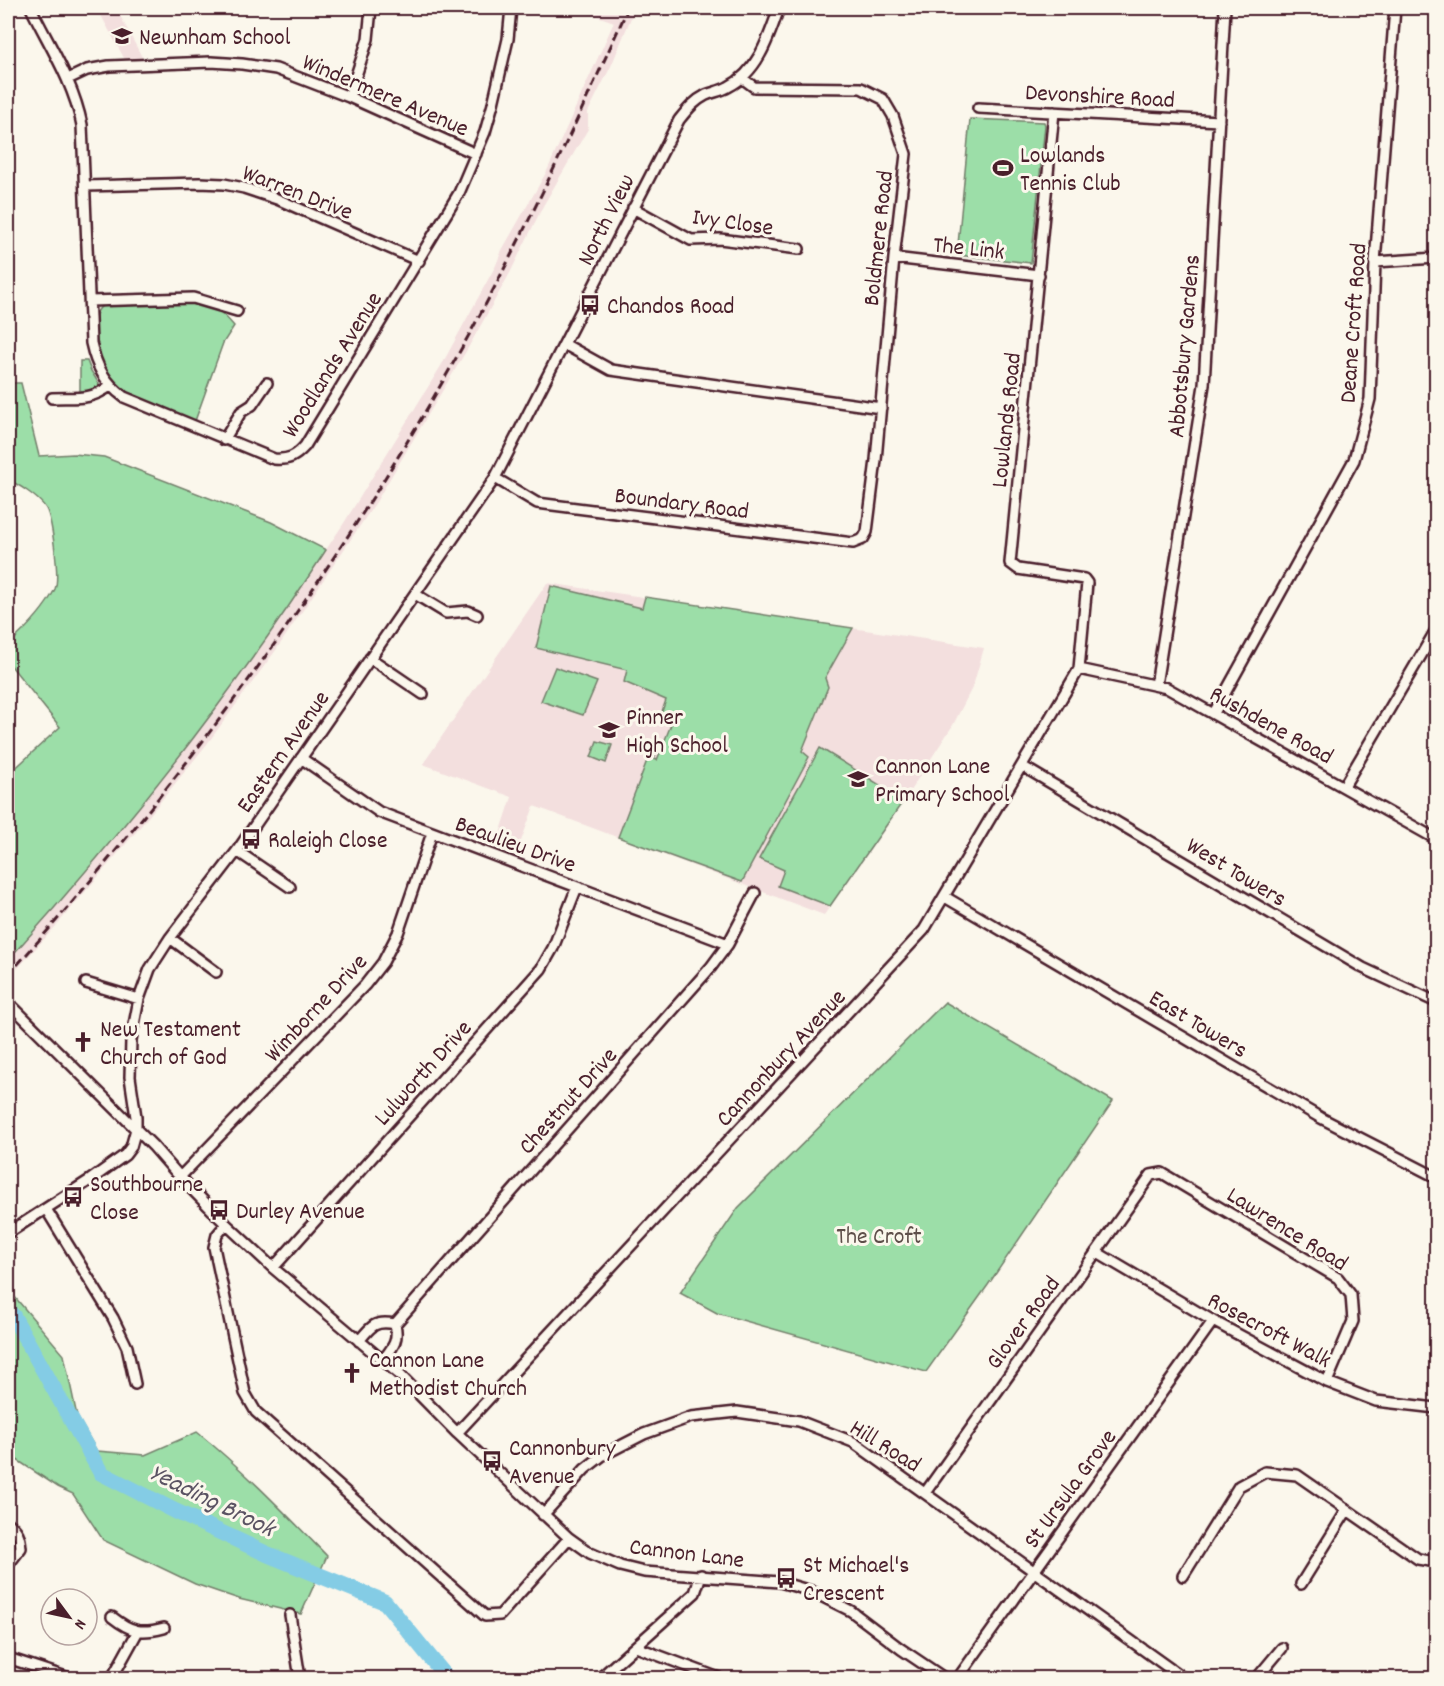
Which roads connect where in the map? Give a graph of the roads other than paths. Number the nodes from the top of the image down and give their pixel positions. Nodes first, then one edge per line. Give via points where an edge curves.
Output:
1 (32, 8) edge
2 (371, 8) edge
3 (511, 8) edge
4 (779, 8) edge
5 (1226, 8) edge
6 (1395, 8) edge
7 (742, 78) junction
8 (68, 79) junction
9 (349, 97) junction
10 (978, 108) dead end
11 (1054, 112) junction
12 (1219, 121) junction
13 (476, 154) junction
14 (86, 186) junction
15 (633, 208) junction
16 (799, 249) dead end
17 (894, 258) junction
18 (1437, 258) edge
19 (419, 261) junction
20 (1376, 262) junction
21 (1039, 275) junction
22 (90, 301) junction
23 (237, 311) dead end
24 (564, 344) junction
25 (267, 383) dead end
26 (110, 386) junction
27 (52, 398) dead end
28 (881, 408) junction
29 (224, 440) junction
30 (495, 478) junction
31 (867, 532) joint
32 (455, 537) joint
33 (415, 594) junction
34 (477, 615) dead end
35 (1437, 630) edge
36 (370, 658) junction
37 (1079, 669) junction
38 (1156, 685) junction
39 (423, 694) dead end
40 (1214, 713) junction
41 (302, 758) junction
42 (1022, 766) junction
43 (1344, 786) junction
44 (432, 833) junction
45 (1437, 839) edge
46 (237, 851) junction
47 (577, 886) junction
48 (290, 887) dead end
49 (755, 893) dead end
50 (945, 897) junction
51 (170, 938) junction
52 (728, 944) junction
53 (216, 972) dead end
54 (86, 983) dead end
55 (139, 999) junction
56 (8, 1002) edge
57 (1437, 1002) edge
58 (136, 1129) junction
59 (1151, 1175) joint
60 (180, 1177) junction
61 (1437, 1177) edge
62 (46, 1209) junction
63 (226, 1224) junction
64 (8, 1233) edge
65 (1096, 1252) junction
66 (273, 1268) junction
67 (1213, 1321) junction
68 (394, 1324) junction
69 (359, 1341) junction
70 (383, 1360) junction
71 (1327, 1382) junction
72 (135, 1384) dead end
73 (1437, 1408) edge
74 (458, 1433) junction
75 (925, 1493) junction
76 (1347, 1510) junction
77 (543, 1515) junction
78 (8, 1523) edge
79 (569, 1538) junction
80 (1437, 1562) edge
81 (8, 1565) edge
82 (1034, 1572) junction
83 (700, 1575) junction
84 (1183, 1576) dead end
85 (1300, 1584) dead end
86 (290, 1615) dead end
87 (112, 1617) dead end
88 (164, 1628) dead end
89 (138, 1631) junction
90 (636, 1647) junction
91 (1282, 1648) dead end
92 (8, 1658) edge
93 (69, 1678) edge
94 (112, 1678) edge
95 (300, 1678) edge
96 (600, 1678) edge
97 (719, 1678) edge
98 (944, 1678) edge
99 (958, 1678) edge
100 (1183, 1678) edge
101 (1257, 1678) edge

1 - 8 street, Woodlands Avenue
2 - 9 street via 368,39
3 - 13 street, Woodlands Avenue via 501,74
4 - 7 street, North View via 767,41
5 - 12 street, Abbotsbury Gardens
6 - 20 street, Deane Croft Road
7 - 15 street, North View via 690,106
7 - 17 street, Boldmere Road via 754,87 861,88 883,99 906,154
8 - 9 street, Windermere Avenue via 109,66 243,64 276,69
8 - 14 street, Woodlands Avenue via 82,125
9 - 13 street, Windermere Avenue
10 - 11 street, Devonshire Road
11 - 12 street, Devonshire Road
11 - 21 street, Lowlands Road
12 - 38 street, Abbotsbury Gardens via 1204,385
13 - 19 street, Woodlands Avenue via 459,193
14 - 19 street, Warren Drive via 199,183 244,188
14 - 22 street, Woodlands Avenue
15 - 16 street, Ivy Close via 691,240 720,239
15 - 24 street, North View
17 - 21 street, The Link
17 - 28 street, Boldmere Road
18 - 20 street
19 - 29 street, Woodlands Avenue via 295,457 274,459
20 - 40 street, Deane Croft Road via 1370,399 1354,460
21 - 37 street, Lowlands Road via 1010,563 1018,569 1084,579 1087,583
22 - 23 street via 193,297
22 - 26 street, Woodlands Avenue via 94,359
24 - 28 street via 611,370
24 - 30 street, North View
25 - 29 street via 252,405 241,412
26 - 27 street via 89,398
26 - 29 street, Woodlands Avenue via 124,397
28 - 31 street, Boldmere Road
30 - 31 street, Boundary Road via 537,503 853,543 863,539
30 - 32 street, North View
32 - 33 street, Eastern Avenue
33 - 34 street via 446,613 468,611
33 - 36 street, Eastern Avenue
35 - 43 street
36 - 39 street
36 - 41 street, Eastern Avenue
37 - 38 street, Rushdene Road
37 - 42 street, Cannonbury Avenue
38 - 40 street, Rushdene Road
40 - 43 street, Rushdene Road
41 - 44 street, Beaulieu Drive via 379,812
41 - 46 street, Eastern Avenue
42 - 50 street, Cannonbury Avenue
42 - 57 street, West Towers via 1364,968
43 - 45 street, Rushdene Road
44 - 47 street, Beaulieu Drive
44 - 60 street, Wimborne Drive via 398,933 383,962 366,985
46 - 48 street
46 - 51 street, Eastern Avenue
47 - 52 street, Beaulieu Drive
47 - 66 street, Lulworth Drive via 541,969
49 - 52 street, Chestnut Drive
50 - 61 street, East Towers via 1321,1118
50 - 74 street, Cannonbury Avenue via 924,930
51 - 53 street
51 - 55 street, Eastern Avenue via 150,969
52 - 68 street, Chestnut Drive
54 - 55 street
55 - 58 street, Eastern Avenue via 130,1059
56 - 58 street, Cannon Lane
58 - 60 street, Cannon Lane
58 - 62 street via 125,1155
59 - 65 street, Glover Road
59 - 71 street, Lawrence Road via 1162,1173 1338,1278 1351,1295 1353,1321
60 - 63 street, Cannon Lane
62 - 64 street
62 - 72 street via 113,1318 127,1347
63 - 66 street, Cannon Lane
63 - 79 street via 214,1246 245,1393 256,1413 485,1616 500,1615
65 - 67 street, Rosecroft Walk
65 - 75 street, Glover Road
66 - 69 street, Cannon Lane
67 - 71 street, Rosecroft Walk
67 - 82 street, St Ursula Grove
68 - 69 street via 382,1321 373,1325
68 - 70 street via 398,1335
69 - 70 street, Cannon Lane
70 - 74 street, Cannon Lane
71 - 73 street, Rosecroft Walk via 1376,1401
74 - 77 street, Cannon Lane
75 - 77 street, Hill Road via 853,1442 799,1421 737,1412 691,1417 644,1434 603,1455
75 - 82 street, Hill Road
76 - 80 street via 1418,1559
76 - 84 street via 1297,1475 1265,1472 1239,1486
76 - 85 street
77 - 79 street, Cannon Lane
78 - 81 street via 15,1528 21,1548
79 - 83 street, Cannon Lane via 590,1553 620,1566 644,1572
82 - 99 street, St Ursula Grove
82 - 100 street, Hill Road
83 - 90 street via 695,1593
83 - 98 street, Cannon Lane via 780,1582 811,1591 851,1611
86 - 95 street
87 - 89 street
88 - 89 street
89 - 94 street
90 - 96 street
90 - 97 street
91 - 101 street
92 - 93 street

